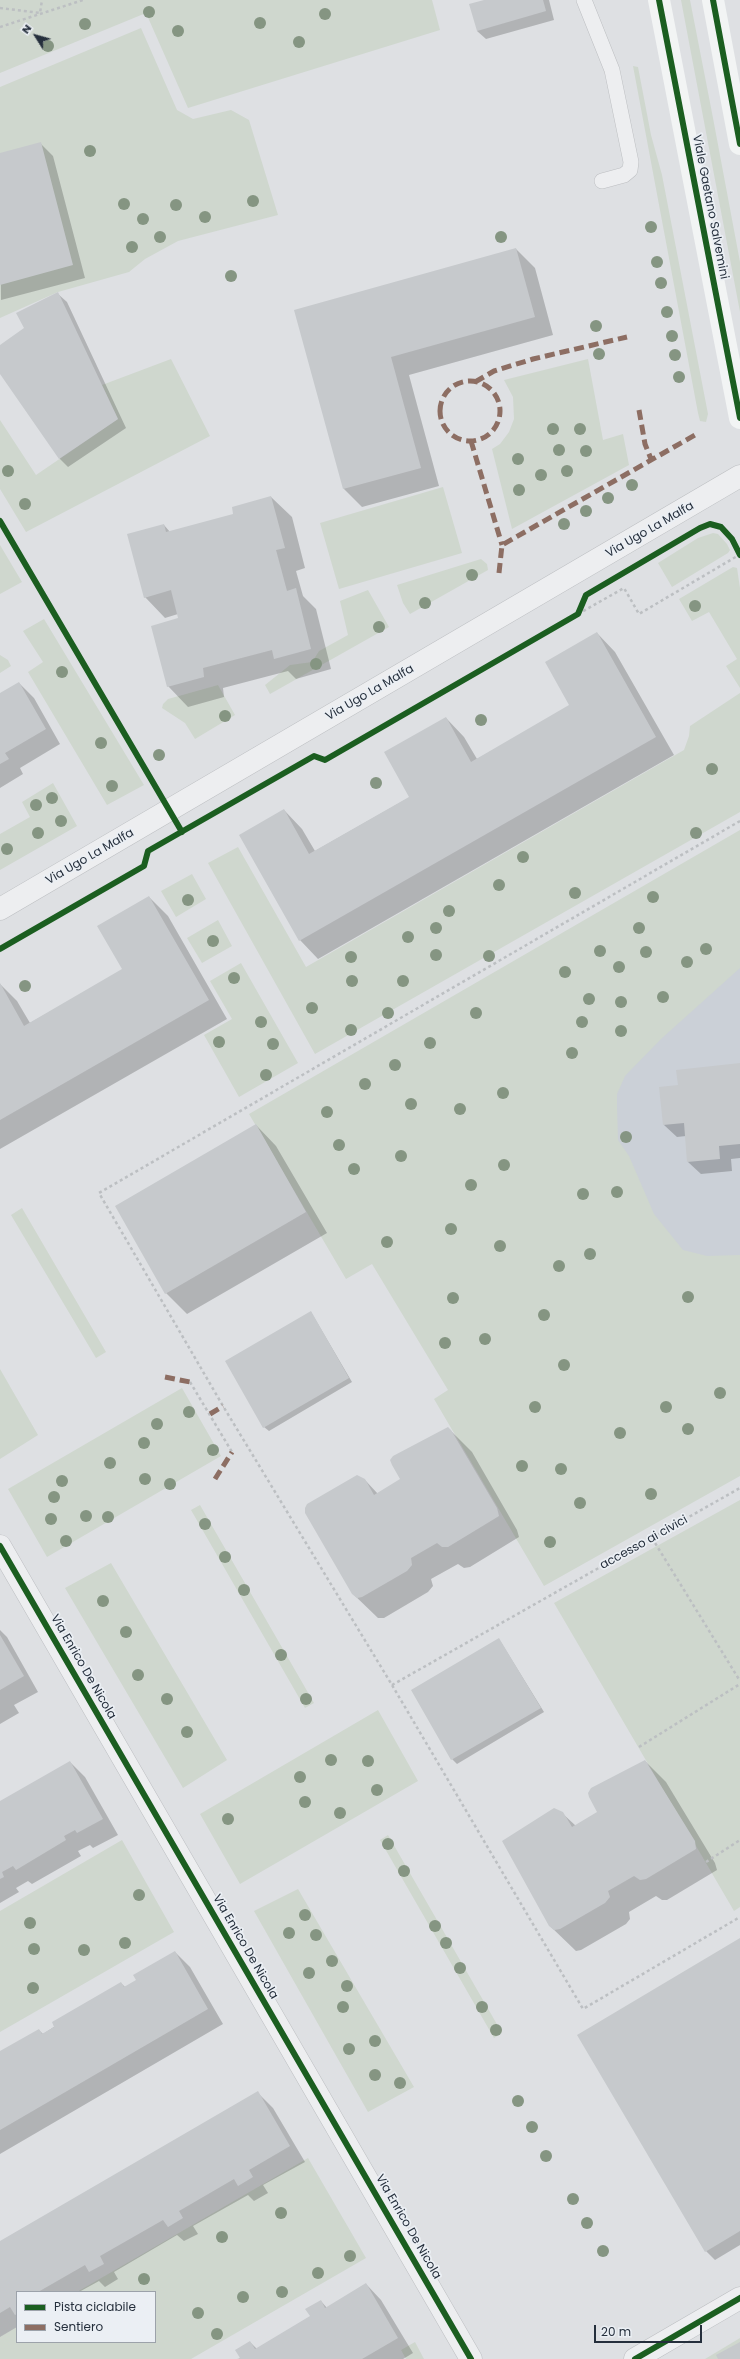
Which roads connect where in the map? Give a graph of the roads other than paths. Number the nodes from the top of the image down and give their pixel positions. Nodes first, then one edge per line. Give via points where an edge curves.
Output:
1 (584, 0) edge
2 (659, 0) edge
3 (713, 0) edge
4 (740, 144) edge
5 (602, 181) dead end
6 (740, 418) edge
7 (740, 476) edge
8 (0, 910) edge
9 (0, 1546) edge
10 (740, 2298) edge
11 (471, 2359) edge
12 (635, 2359) edge

1 - 5 lane via 612,70 631,162 630,170 624,175
2 - 6 main road, Viale Gaetano Salvemini
3 - 4 main road
7 - 8 street, Via Ugo La Malfa
9 - 11 street, Via Enrico De Nicola
10 - 12 street

